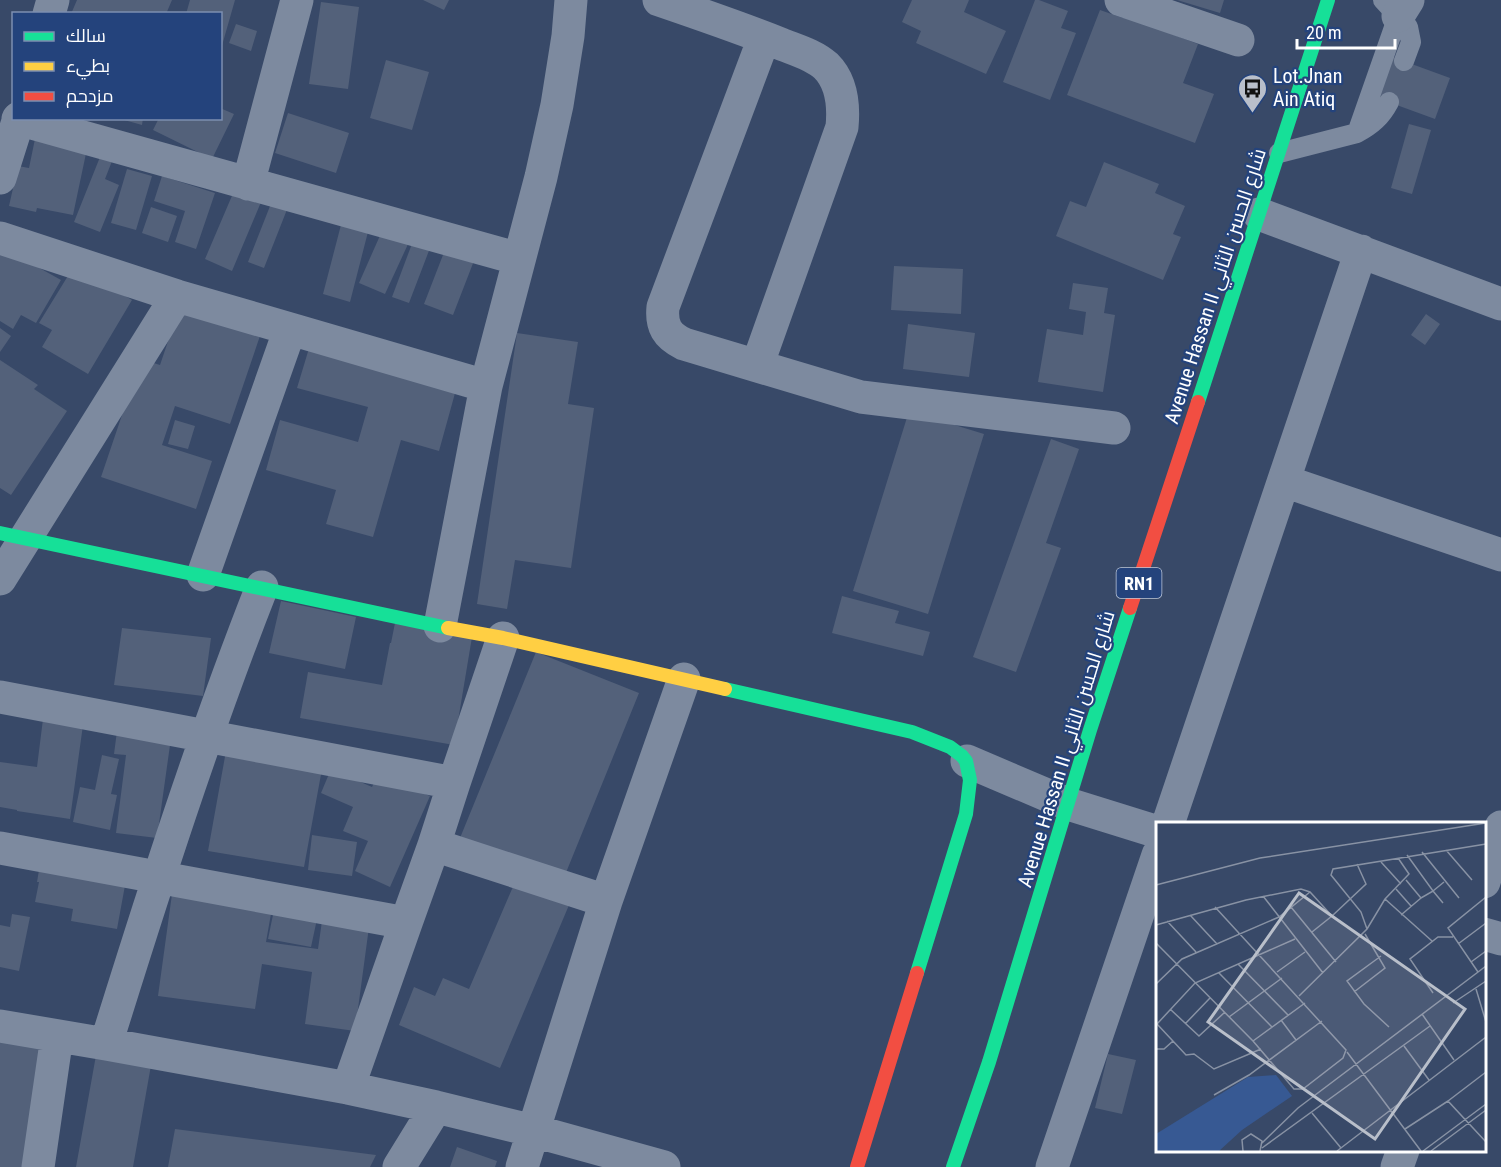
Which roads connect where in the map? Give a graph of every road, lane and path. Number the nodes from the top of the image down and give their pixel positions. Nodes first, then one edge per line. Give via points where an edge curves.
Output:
1 (297, 0) edge
2 (571, 0) edge
3 (659, 0) edge
4 (1121, 0) edge
5 (1328, 0) edge
6 (1396, 5) edge
7 (764, 38) junction
8 (1239, 40) dead end
9 (1404, 61) dead end
10 (1389, 102) dead end
11 (19, 120) edge
12 (23, 120) edge
13 (1357, 133) junction
14 (1279, 153) junction
15 (0, 178) edge
16 (248, 184) junction
17 (1259, 214) junction
18 (0, 238) edge
19 (1361, 251) junction
20 (519, 259) junction
21 (177, 296) junction
22 (1501, 304) edge
23 (290, 329) junction
24 (757, 366) junction
25 (486, 386) junction
26 (1114, 428) dead end
27 (1284, 481) junction
28 (12, 536) edge
29 (1501, 555) edge
30 (203, 575) junction
31 (0, 579) edge
32 (262, 587) junction
33 (440, 626) junction
34 (503, 638) junction
35 (684, 679) junction
36 (0, 697) edge
37 (206, 735) junction
38 (967, 761) junction
39 (454, 783) junction
40 (1068, 804) junction
41 (1169, 822) edge
42 (1501, 827) edge
43 (1156, 831) edge
44 (434, 845) junction
45 (0, 848) edge
46 (1156, 861) edge
47 (159, 878) junction
48 (1486, 879) edge
49 (606, 902) junction
50 (406, 923) junction
51 (1486, 934) edge
52 (1501, 939) edge
53 (0, 1026) edge
54 (57, 1036) junction
55 (106, 1044) junction
56 (348, 1088) junction
57 (436, 1107) junction
58 (534, 1131) junction
59 (1401, 1152) edge
60 (38, 1167) edge
61 (399, 1167) edge
62 (522, 1167) edge
63 (664, 1167) edge
64 (857, 1167) edge
65 (953, 1167) edge
66 (1052, 1167) edge
67 (1397, 1167) edge

1 - 16 street
2 - 20 street via 557,105
3 - 7 street
4 - 8 street
5 - 14 street, Avenue Hassan II شارع الحسن الثاني / RN1
6 - 9 lane via 1410,34
6 - 13 lane
7 - 24 street via 814,57 827,67 840,88 844,110 842,127
7 - 24 street via 662,315 674,339
10 - 13 lane via 1376,120
11 - 15 street
12 - 16 street
13 - 14 lane
14 - 17 street, Avenue Hassan II شارع الحسن الثاني / RN1
16 - 20 street
17 - 19 street
17 - 40 street, Avenue Hassan II شارع الحسن الثاني / RN1
18 - 21 street
19 - 22 street
19 - 27 street
20 - 25 street
21 - 23 street
21 - 28 street
23 - 25 street
23 - 30 street
24 - 26 street via 861,397
25 - 33 street
27 - 29 street
27 - 41 street
28 - 30 street
28 - 31 street
30 - 32 street
32 - 33 street
32 - 37 street
33 - 34 street
34 - 35 street
34 - 39 street
35 - 38 street via 912,732 954,750
35 - 49 street
36 - 37 street
37 - 39 street
37 - 47 street
38 - 40 street
38 - 64 street via 970,783 966,814
39 - 44 street
40 - 43 street
40 - 65 street, Avenue Hassan II شارع الحسن الثاني / RN1
42 - 48 street
44 - 49 street
44 - 50 street
45 - 47 street
46 - 66 street
47 - 50 street
47 - 55 street
49 - 58 street
50 - 56 street
51 - 52 street
53 - 54 street
54 - 55 street
54 - 60 street
55 - 56 street
56 - 57 street
57 - 58 street
57 - 61 street
58 - 62 street
58 - 63 street
59 - 67 street

